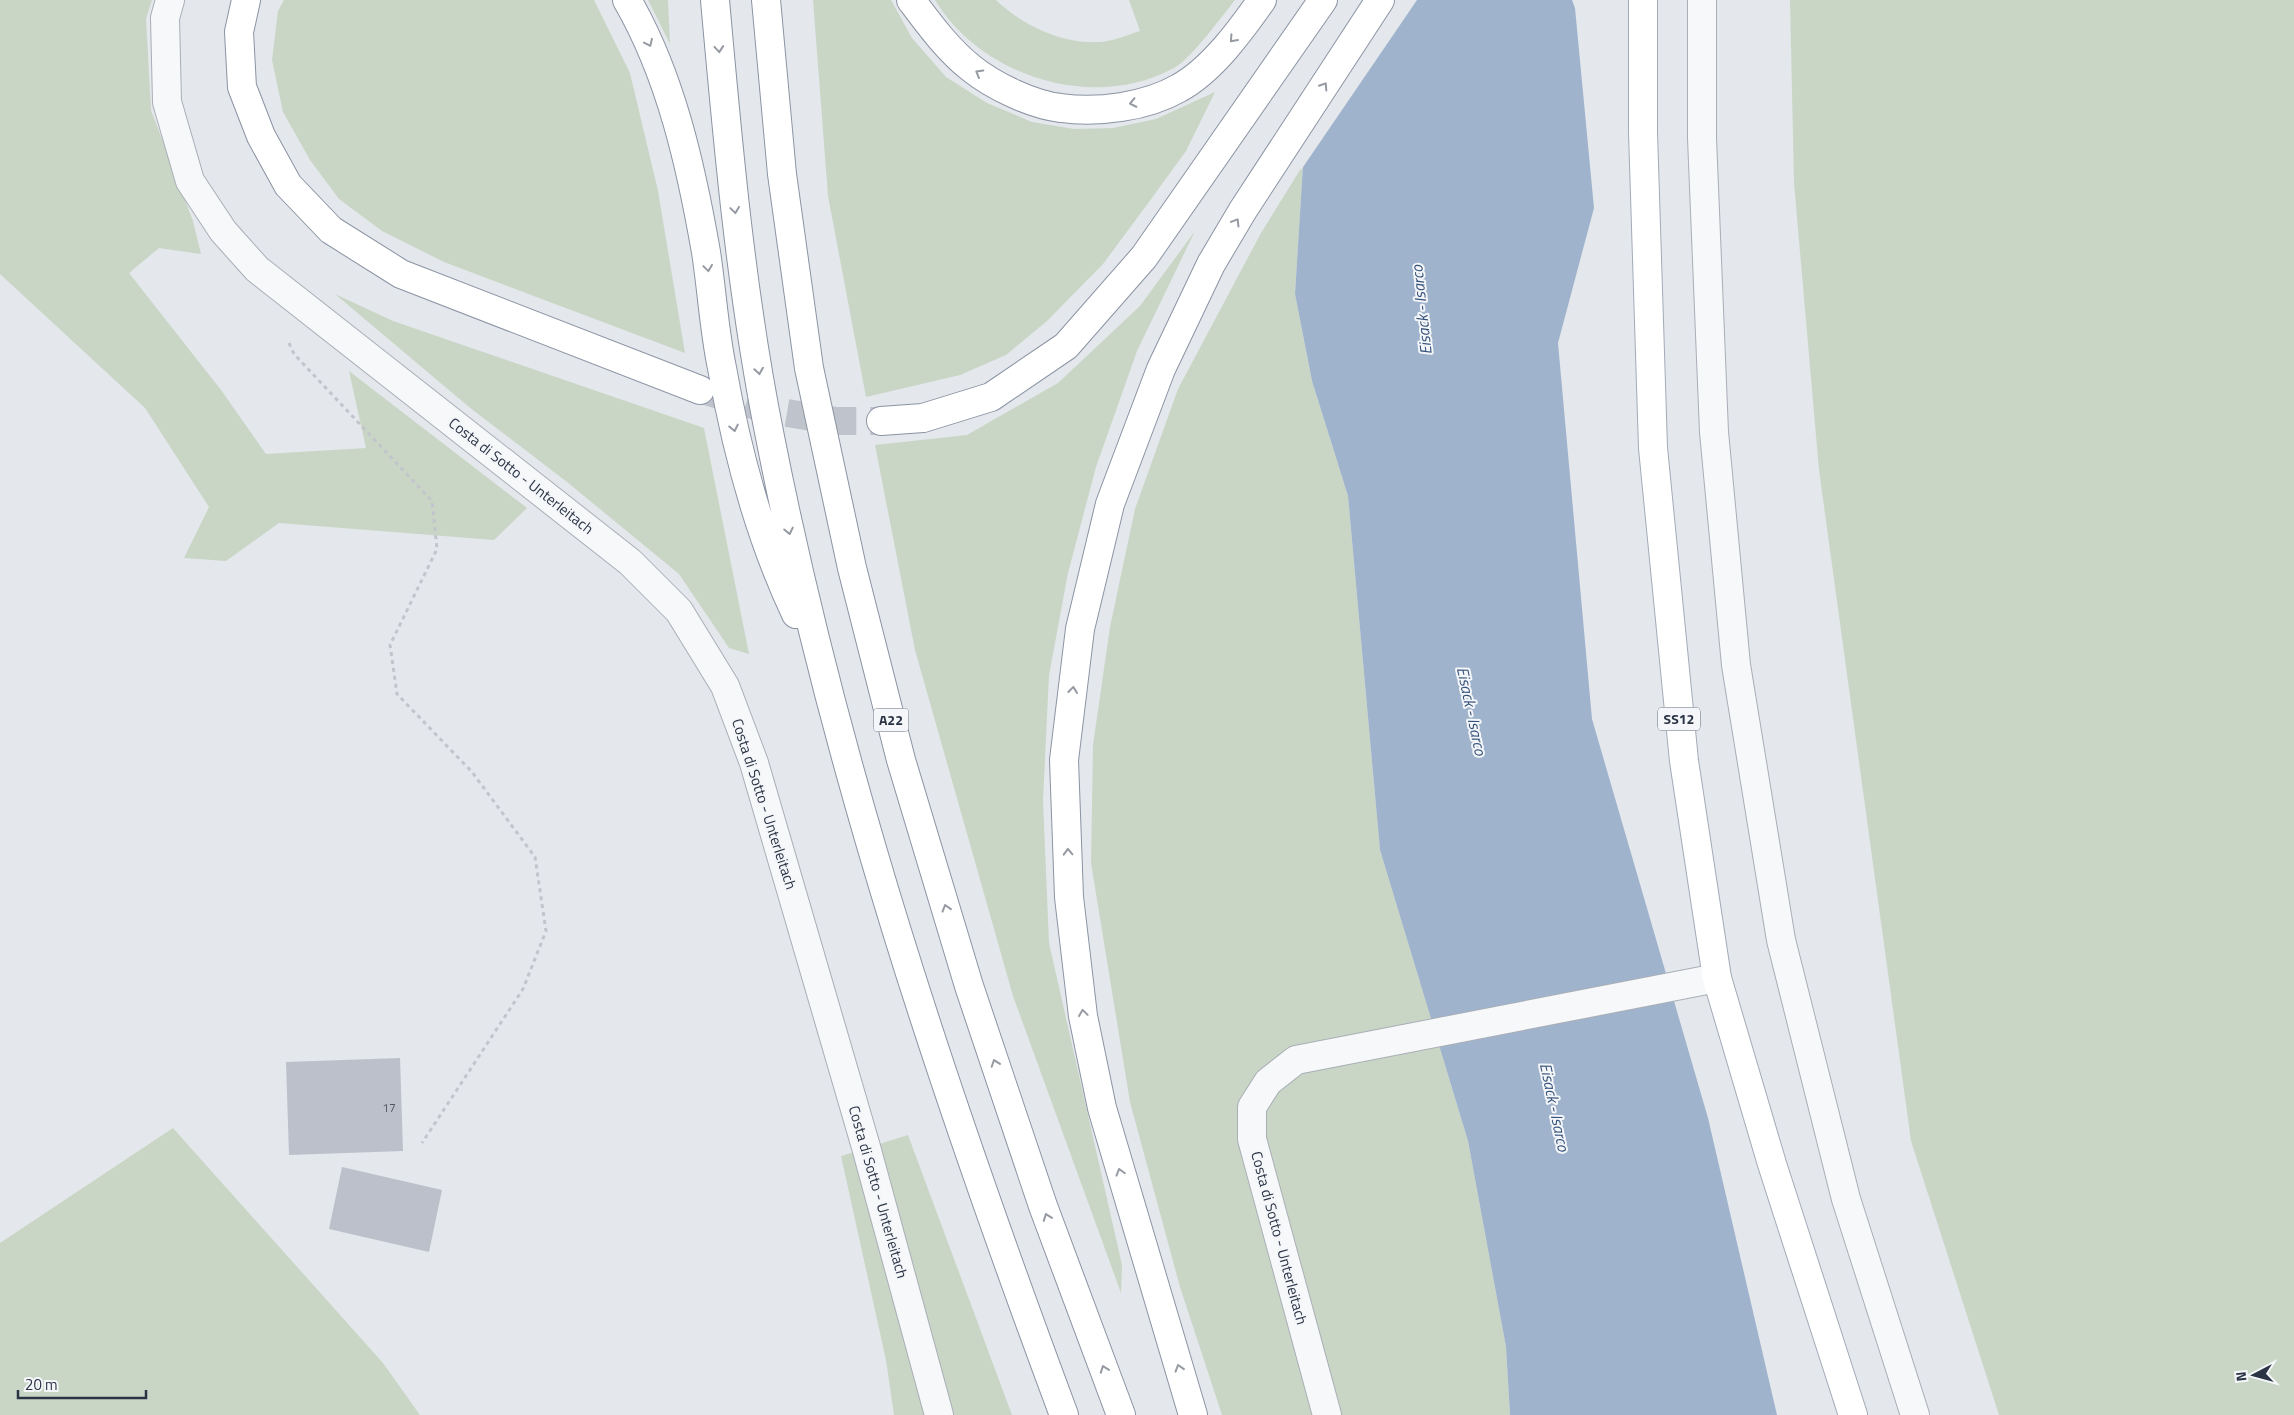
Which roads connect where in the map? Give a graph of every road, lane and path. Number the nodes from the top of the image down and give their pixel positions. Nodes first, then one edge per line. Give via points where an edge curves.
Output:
1 (170, 0) edge
2 (246, 0) edge
3 (627, 0) edge
4 (715, 0) edge
5 (766, 0) edge
6 (912, 0) edge
7 (1262, 0) edge
8 (1323, 0) edge
9 (1380, 0) edge
10 (1643, 0) edge
11 (1702, 0) edge
12 (286, 337) dead end
13 (700, 390) tunnel mouth
14 (881, 421) tunnel mouth
15 (822, 668) junction
16 (1717, 978) junction
17 (422, 1143) dead end
18 (940, 1415) edge
19 (1064, 1415) edge
20 (1121, 1415) edge
21 (1193, 1415) edge
22 (1327, 1415) edge
23 (1853, 1415) edge
24 (1915, 1415) edge

1 - 18 street, Costa di Sotto - Unterleitach via 165,18 167,102 190,181 223,231 257,269 630,562 679,611 725,686 754,763
2 - 13 main road via 239,32 242,87 261,136 288,185 331,230 401,274
3 -> 15 main road via 660,67 680,137 706,253 721,368 742,464 762,532
4 -> 15 main road via 731,183 749,309 771,443
20 -> 5 main road, A22 via 1043,1206 969,986 901,760 852,568 809,368 782,174
7 -> 6 main road via 1214,60 1180,88 1149,100 1107,109 1060,108 1015,94 972,69 937,34
8 - 14 main road via 1144,257 1066,346 991,397 923,418
21 -> 9 main road via 1102,1108 1083,1016 1069,897 1064,760 1080,629 1110,504 1161,369 1211,264
10 - 16 main road, SS12 via 1642,132 1653,448 1684,761
11 - 24 street via 1702,138 1714,432 1736,665 1781,940 1846,1199
12 - 17 path via 294,354 432,501 436,549 390,645 397,694 472,772 535,857 546,931 523,989
15 - 19 main road via 888,901 943,1076 992,1222
16 - 22 street, Costa di Sotto - Unterleitach via 1339,1050 1296,1060 1268,1082 1252,1107 1252,1139
16 - 23 main road, SS12 via 1772,1164

